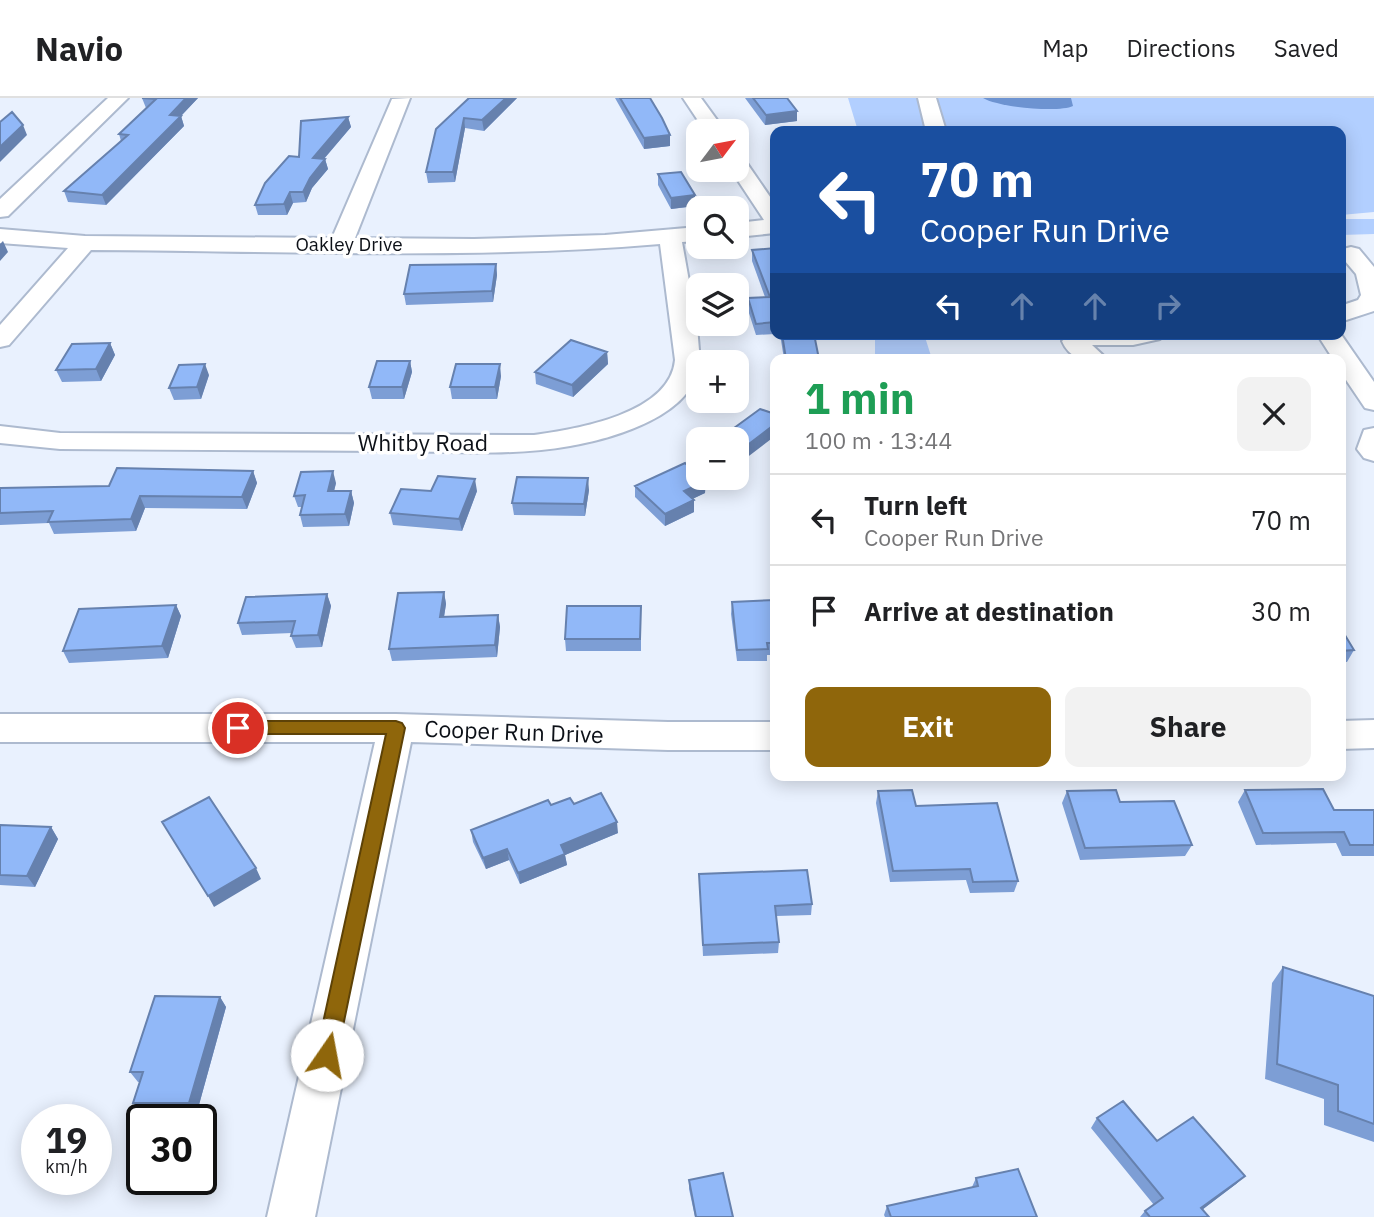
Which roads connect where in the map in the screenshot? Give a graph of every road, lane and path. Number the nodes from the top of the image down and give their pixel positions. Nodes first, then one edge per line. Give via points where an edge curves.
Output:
1 (120, 98) edge
2 (692, 98) edge
3 (926, 98) edge
4 (401, 99) edge
5 (707, 119) edge
6 (934, 126) edge
7 (749, 181) edge
8 (0, 211) edge
9 (770, 212) edge
10 (770, 227) edge
11 (749, 229) edge
12 (686, 235) edge
13 (0, 236) edge
14 (670, 237) junction
15 (85, 243) junction
16 (341, 243) junction
17 (1355, 254) edge
18 (1372, 302) edge
19 (1346, 313) edge
20 (0, 340) edge
21 (1087, 340) edge
22 (1119, 340) edge
23 (1138, 344) edge
24 (1087, 354) edge
25 (1346, 360) edge
26 (1374, 402) edge
27 (0, 434) edge
28 (1374, 436) edge
29 (1374, 452) edge
30 (0, 728) edge
31 (396, 728) junction
32 (1346, 734) edge
33 (1374, 734) edge
34 (770, 736) edge
35 (290, 1217) edge

1 - 8 street
2 - 5 street
3 - 6 street
4 - 16 street
7 - 9 street
10 - 11 street
12 - 14 street, Oakley Drive
13 - 15 street, Oakley Drive
14 - 16 street, Oakley Drive via 474,246
14 - 27 street, Whitby Road via 687,369 677,388 651,411 614,429 534,443 60,441
15 - 16 street, Oakley Drive
15 - 20 street
17 - 18 street via 1371,279
18 - 19 street
21 - 24 street via 1075,341
22 - 23 street
25 - 26 street
28 - 29 street
30 - 31 street, Cooper Run Drive
31 - 34 street, Cooper Run Drive
31 - 35 street
32 - 33 street

